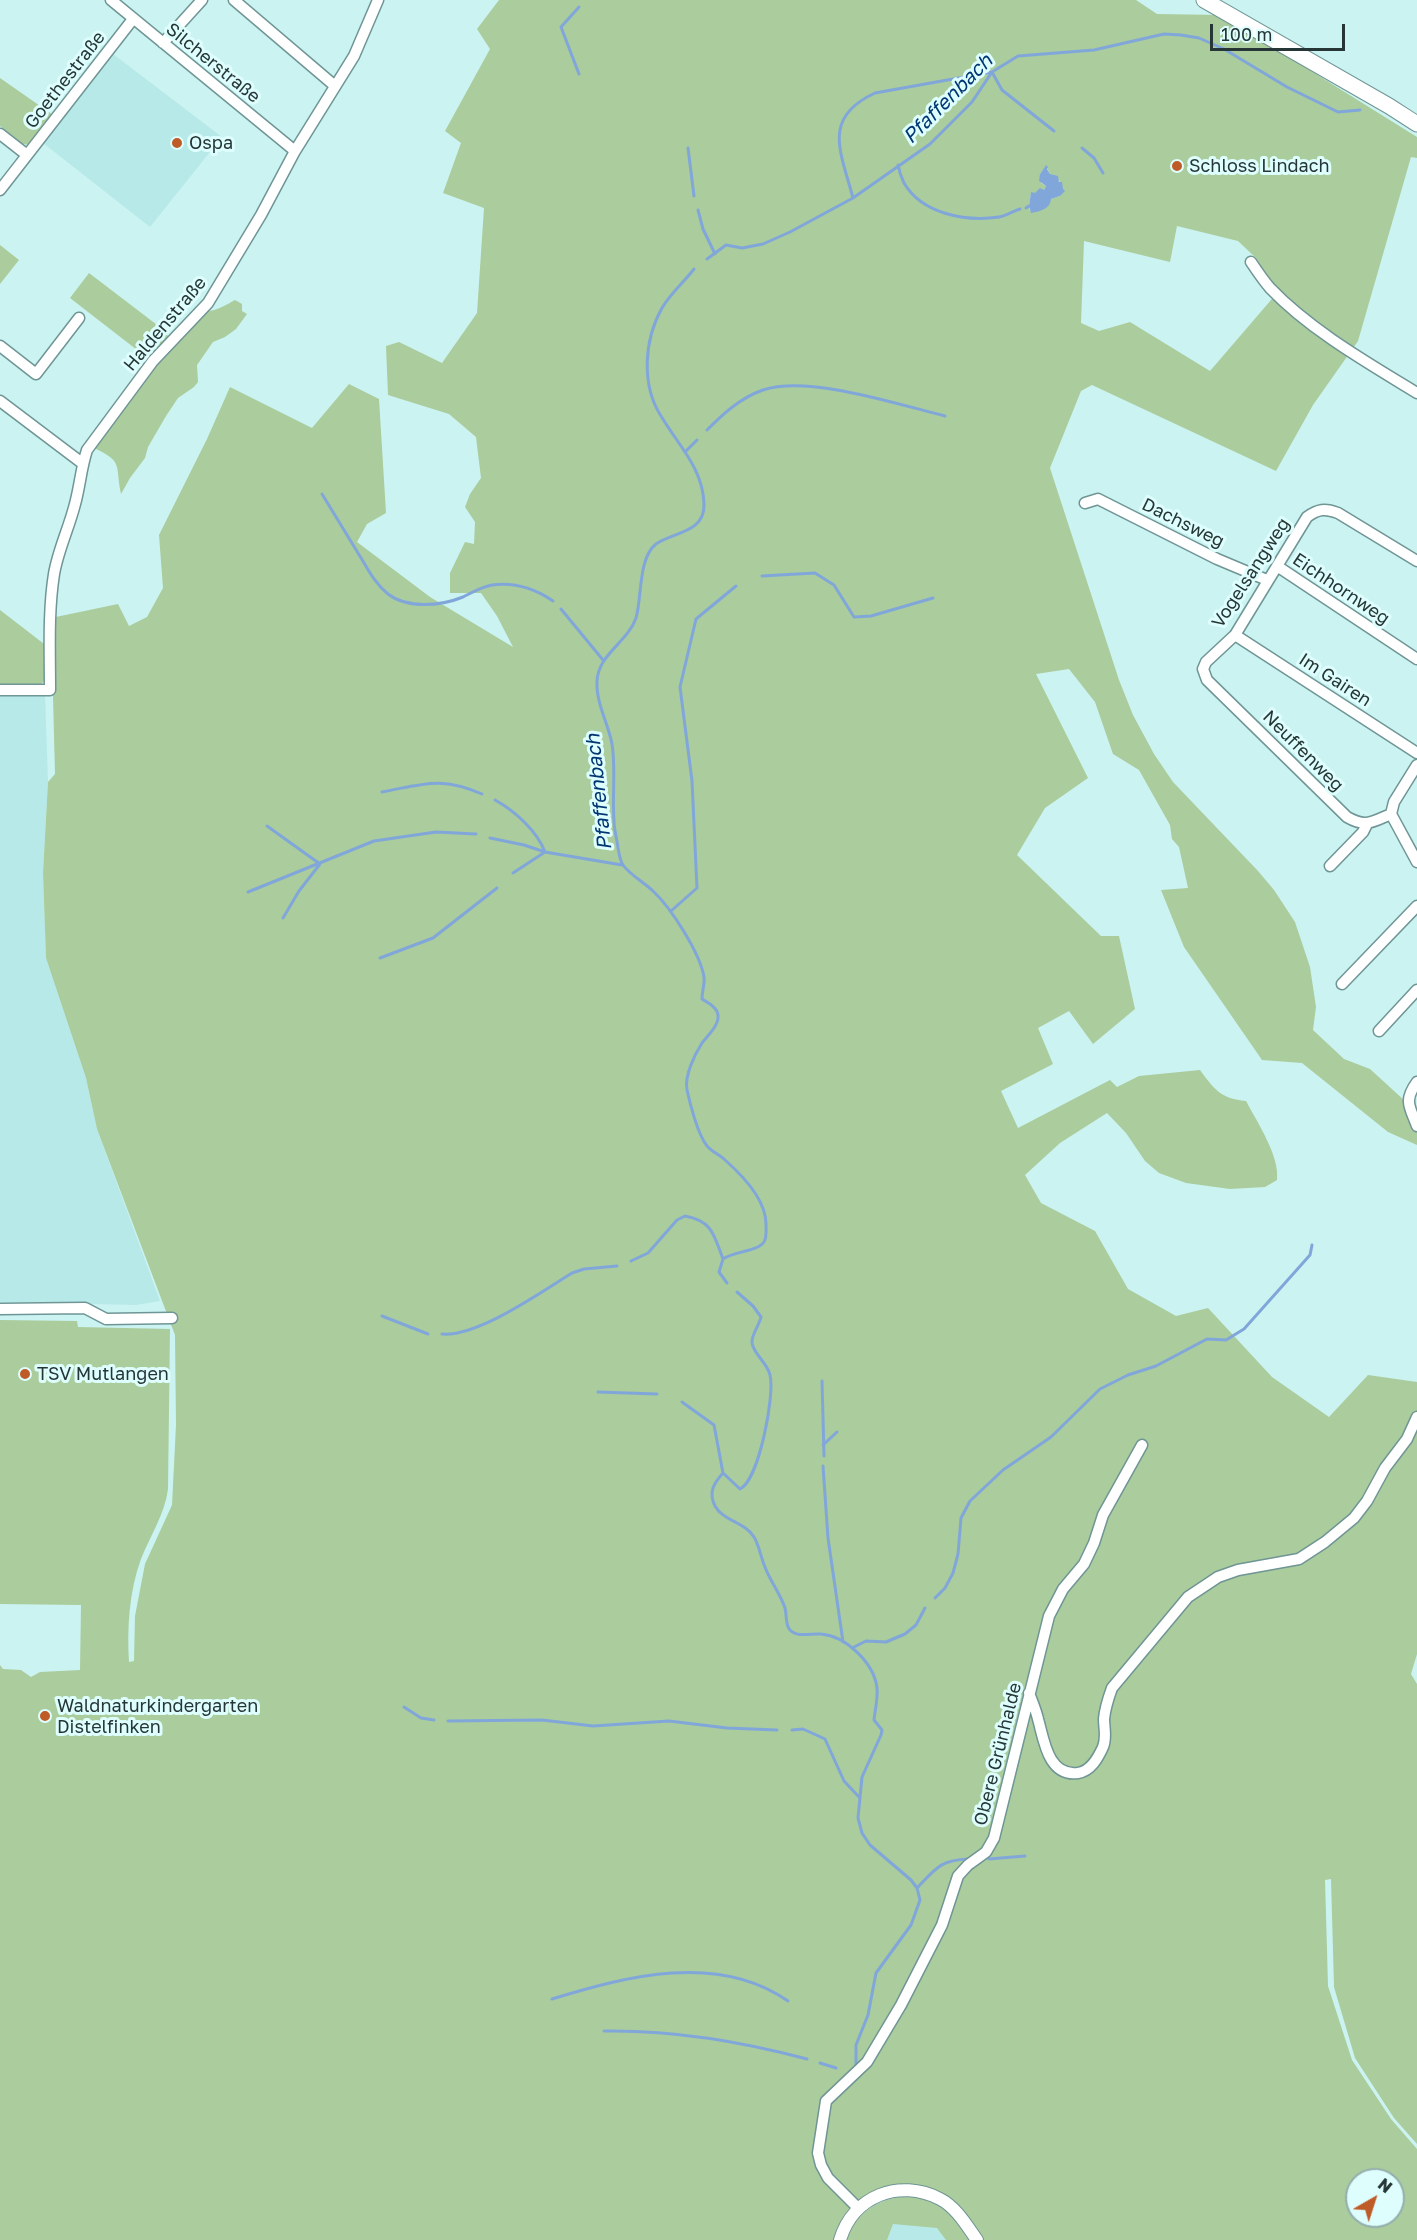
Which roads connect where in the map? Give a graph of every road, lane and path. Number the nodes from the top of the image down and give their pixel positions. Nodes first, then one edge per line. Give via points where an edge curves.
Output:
1 (111, 0) edge
2 (202, 0) edge
3 (234, 0) edge
4 (378, 0) edge
5 (1204, 0) edge
6 (134, 19) junction
7 (163, 43) junction
8 (335, 86) junction
9 (1417, 124) edge
10 (0, 134) edge
11 (295, 151) junction
12 (27, 155) junction
13 (0, 190) edge
14 (1251, 262) dead end
15 (79, 318) dead end
16 (0, 346) edge
17 (1417, 393) edge
18 (0, 401) edge
19 (82, 464) junction
20 (1085, 503) dead end
21 (1417, 561) edge
22 (1277, 566) junction
23 (1267, 580) junction
24 (1235, 635) junction
25 (1417, 659) edge
26 (1203, 674) joint
27 (0, 690) edge
28 (1417, 753) edge
29 (1417, 765) edge
30 (1391, 814) junction
31 (1367, 824) junction
32 (1417, 862) edge
33 (1330, 866) dead end
34 (1417, 906) edge
35 (1341, 984) dead end
36 (1417, 990) edge
37 (1379, 1031) dead end
38 (1417, 1082) edge
39 (1417, 1126) edge
40 (0, 1309) edge
41 (172, 1318) dead end
42 (1417, 1417) edge
43 (1142, 1445) dead end
44 (1029, 1692) junction
45 (858, 2208) junction
46 (840, 2240) edge
47 (977, 2240) edge

1 - 6 street, Silcherstraße
2 - 7 street
3 - 8 street
4 - 8 street, Haldenstraße via 354,56
5 - 9 main road
6 - 7 street, Silcherstraße
6 - 12 street, Goethestraße
7 - 11 street, Silcherstraße
8 - 11 street, Haldenstraße
10 - 12 street
11 - 19 street, Haldenstraße via 208,303 153,361 87,450
12 - 13 street, Goethestraße
14 - 17 street via 1270,288 1319,330
15 - 16 street via 36,374
18 - 19 street
19 - 27 street, Haldenstraße via 75,504 54,574 50,690
20 - 23 street, Dachsweg via 1098,499
21 - 22 street, Vogelsangweg via 1326,509 1307,517
22 - 23 street, Vogelsangweg
22 - 25 street, Eichhornweg
23 - 24 street, Vogelsangweg
24 - 26 street, Vogelsangweg via 1206,662
24 - 28 street, Im Gairen
26 - 31 street, Neuffenweg via 1330,802 1347,817
29 - 30 street
30 - 31 street
30 - 32 street
31 - 33 street
34 - 35 street
36 - 37 street
38 - 39 street via 1407,1101
40 - 41 street via 85,1308 106,1319
42 - 44 street via 1407,1439 1354,1518 1325,1542 1299,1559 1218,1576 1188,1597 1112,1688 1106,1703 1103,1746 1085,1772 1068,1773 1055,1766 1042,1739
43 - 44 street, Obere Grünhalde via 1103,1515 1084,1564 1063,1589 1049,1616
44 - 45 street, Obere Grünhalde via 994,1838 986,1852 958,1876 942,1925 867,2062 826,2101 818,2153 821,2165 828,2178
45 - 46 street
45 - 47 street via 884,2193 916,2191 950,2207

